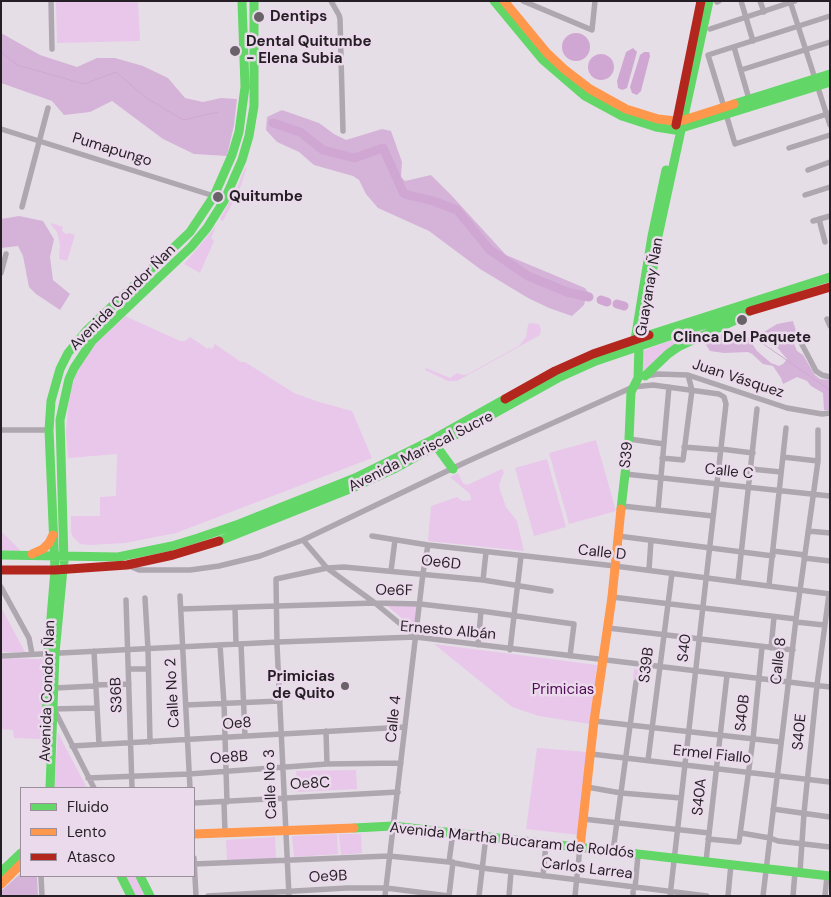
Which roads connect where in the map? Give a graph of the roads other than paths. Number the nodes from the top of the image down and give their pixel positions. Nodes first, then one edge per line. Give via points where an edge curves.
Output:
1 (50, 1) edge
2 (242, 1) edge
3 (254, 1) edge
4 (331, 1) edge
5 (494, 1) edge
6 (522, 1) edge
7 (595, 1) edge
8 (701, 1) edge
9 (709, 1) edge
10 (741, 1) edge
11 (760, 1) edge
12 (792, 2) edge
13 (505, 4) edge
14 (764, 12) junction
15 (830, 16) edge
16 (746, 17) junction
17 (798, 26) junction
18 (710, 29) dead end
19 (698, 34) junction
20 (753, 41) junction
21 (830, 42) edge
22 (734, 47) junction
23 (52, 49) dead end
24 (805, 50) junction
25 (741, 70) junction
26 (830, 74) edge
27 (816, 82) junction
28 (830, 82) edge
29 (749, 99) junction
30 (48, 108) dead end
31 (725, 111) junction
32 (828, 114) edge
33 (679, 125) junction
34 (830, 125) edge
35 (1, 129) edge
36 (342, 131) dead end
37 (830, 135) edge
38 (39, 140) junction
39 (789, 148) dead end
40 (830, 162) edge
41 (808, 170) dead end
42 (830, 187) edge
43 (804, 195) dead end
44 (214, 196) junction
45 (22, 207) dead end
46 (830, 216) edge
47 (825, 242) dead end
48 (6, 254) dead end
49 (1, 273) edge
50 (830, 277) edge
51 (830, 286) edge
52 (827, 319) dead end
53 (717, 321) junction
54 (830, 326) edge
55 (797, 335) dead end
56 (639, 341) junction
57 (688, 375) junction
58 (642, 377) junction
59 (830, 377) edge
60 (633, 387) junction
61 (669, 387) junction
62 (692, 390) junction
63 (726, 404) joint
64 (757, 409) dead end
65 (830, 414) edge
66 (786, 428) dead end
67 (1, 430) edge
68 (49, 430) junction
69 (818, 430) dead end
70 (629, 439) junction
71 (434, 443) junction
72 (664, 444) junction
73 (684, 447) junction
74 (721, 450) junction
75 (753, 453) junction
76 (783, 457) junction
77 (662, 458) junction
78 (818, 461) junction
79 (453, 469) junction
80 (751, 469) junction
81 (781, 472) junction
82 (625, 474) junction
83 (661, 477) junction
84 (717, 484) junction
85 (749, 487) junction
86 (779, 491) junction
87 (813, 494) junction
88 (830, 496) edge
89 (622, 506) junction
90 (658, 510) junction
91 (713, 516) junction
92 (808, 531) junction
93 (830, 532) edge
94 (53, 535) junction
95 (64, 535) junction
96 (372, 536) dead end
97 (618, 536) junction
98 (303, 540) junction
99 (395, 540) junction
100 (651, 540) junction
101 (428, 545) junction
102 (710, 547) junction
103 (486, 552) junction
104 (742, 552) junction
105 (773, 554) junction
106 (1, 555) edge
107 (27, 555) junction
108 (53, 556) junction
109 (64, 556) junction
110 (520, 556) junction
111 (804, 556) junction
112 (82, 558) junction
113 (830, 561) edge
114 (127, 565) junction
115 (615, 566) junction
116 (327, 568) junction
117 (1, 570) edge
118 (59, 570) junction
119 (649, 570) junction
120 (391, 571) junction
121 (423, 573) junction
122 (672, 573) junction
123 (706, 578) junction
124 (482, 580) junction
125 (276, 581) joint
126 (738, 582) junction
127 (517, 585) junction
128 (769, 585) junction
129 (1, 587) edge
130 (801, 589) junction
131 (551, 590) dead end
132 (829, 594) edge
133 (180, 596) dead end
134 (612, 597) junction
135 (145, 598) dead end
136 (126, 600) dead end
137 (375, 603) junction
138 (420, 604) junction
139 (668, 604) junction
140 (277, 607) junction
141 (235, 608) junction
142 (703, 608) junction
143 (181, 609) junction
144 (481, 611) junction
145 (514, 615) junction
146 (774, 617) junction
147 (796, 620) junction
148 (826, 623) edge
149 (608, 628) junction
150 (663, 635) junction
151 (416, 637) junction
152 (699, 639) junction
153 (278, 642) junction
154 (239, 644) junction
155 (220, 645) junction
156 (478, 645) junction
157 (183, 646) junction
158 (762, 647) junction
159 (771, 648) junction
160 (128, 649) junction
161 (148, 649) junction
162 (510, 650) junction
163 (793, 650) junction
164 (94, 651) junction
165 (52, 653) junction
166 (32, 654) junction
167 (1, 656) edge
168 (570, 656) junction
169 (603, 661) junction
170 (659, 667) junction
171 (129, 669) junction
172 (148, 669) junction
173 (695, 671) junction
174 (727, 675) junction
175 (759, 679) junction
176 (636, 682) dead end
177 (789, 682) junction
178 (129, 684) junction
179 (817, 685) junction
180 (95, 686) junction
181 (830, 686) edge
182 (55, 688) junction
183 (280, 701) junction
184 (244, 703) junction
185 (224, 704) junction
186 (186, 705) junction
187 (96, 708) junction
188 (51, 709) junction
189 (594, 721) junction
190 (630, 725) junction
191 (405, 727) junction
192 (651, 727) junction
193 (326, 731) junction
194 (688, 731) junction
195 (282, 734) junction
196 (720, 734) junction
197 (246, 736) junction
198 (225, 738) junction
199 (188, 739) junction
200 (753, 739) junction
201 (131, 742) junction
202 (150, 742) junction
203 (781, 742) junction
204 (99, 744) junction
205 (72, 746) junction
206 (591, 754) junction
207 (627, 758) junction
208 (648, 760) junction
209 (401, 762) junction
210 (327, 764) junction
211 (684, 764) junction
212 (283, 767) junction
213 (716, 768) junction
214 (225, 771) junction
215 (748, 772) junction
216 (189, 774) junction
217 (777, 775) junction
218 (131, 776) junction
219 (88, 778) junction
220 (808, 779) junction
221 (830, 782) edge
222 (44, 787) edge
223 (50, 787) edge
224 (93, 787) edge
225 (132, 787) edge
226 (190, 787) edge
227 (587, 788) junction
228 (398, 792) junction
229 (621, 793) junction
230 (284, 798) junction
231 (681, 798) junction
232 (226, 802) junction
233 (195, 803) edge
234 (773, 810) junction
235 (804, 813) junction
236 (830, 816) edge
237 (583, 820) junction
238 (617, 823) junction
239 (393, 826) junction
240 (285, 829) junction
241 (677, 830) junction
242 (225, 832) junction
243 (453, 832) junction
244 (740, 833) junction
245 (195, 834) edge
246 (486, 836) junction
247 (708, 836) junction
248 (770, 838) junction
249 (546, 843) junction
250 (802, 844) junction
251 (580, 847) junction
252 (830, 847) edge
253 (613, 851) junction
254 (20, 854) edge
255 (638, 855) junction
256 (390, 856) junction
257 (674, 858) junction
258 (287, 860) junction
259 (706, 861) junction
260 (451, 862) junction
261 (195, 864) edge
262 (731, 864) junction
263 (20, 865) edge
264 (482, 868) junction
265 (765, 868) junction
266 (1, 872) edge
267 (511, 872) junction
268 (798, 872) junction
269 (542, 876) junction
270 (828, 876) edge
271 (41, 877) edge
272 (122, 877) edge
273 (140, 877) edge
274 (195, 877) edge
275 (576, 880) junction
276 (1, 884) edge
277 (348, 888) junction
278 (386, 888) junction
279 (634, 892) edge
280 (670, 893) edge
281 (289, 894) edge
282 (42, 896) edge
283 (131, 896) edge
284 (150, 896) edge
285 (196, 896) edge
286 (208, 896) edge
287 (348, 896) edge
288 (385, 896) edge
289 (449, 896) edge
290 (479, 896) edge
291 (509, 896) edge
292 (575, 896) edge
293 (707, 896) edge
294 (728, 896) edge
295 (763, 896) edge
296 (793, 896) edge
297 (825, 896) edge

1 - 23 street
2 - 44 main road, Avenida Condor Ñan via 245,88 239,132
3 - 95 main road, Avenida Condor Ñan via 254,106 242,160 224,201 191,247 92,342 69,379 60,420
4 - 36 street via 340,20
5 - 13 main road
6 - 7 street via 594,31
8 - 19 main road, Guayanay Ñan
9 - 19 main road, Guayanay Ñan
10 - 16 street
11 - 14 street
12 - 14 street
12 - 17 street
13 - 33 main road via 542,59 585,96 639,122
14 - 16 street
15 - 17 street
16 - 18 street
16 - 20 street
17 - 20 street
17 - 24 street
19 - 33 main road, Guayanay Ñan
20 - 22 street
21 - 24 street
22 - 25 street
22 - 31 street via 708,55
24 - 25 street
24 - 27 street
25 - 29 street
26 - 27 main road
27 - 28 main road
27 - 29 main road
27 - 31 main road
27 - 32 street
29 - 31 main road
30 - 38 street
31 - 32 street via 735,144
31 - 33 main road
32 - 34 street
33 - 56 main road, Guayanay Ñan
35 - 38 street, Pumapungo
37 - 39 street
38 - 44 street, Pumapungo
38 - 45 street
40 - 41 street
42 - 43 street
44 - 68 main road, Avenida Condor Ñan via 190,232 86,331 68,353 51,401
46 - 47 street via 816,220
48 - 49 street
50 - 53 main road, Avenida Mariscal Sucre
51 - 53 main road, Avenida Mariscal Sucre
52 - 54 street
53 - 56 main road, Avenida Mariscal Sucre
53 - 58 main road via 702,336 668,354
55 - 59 street via 816,371
56 - 58 main road, S39
56 - 71 main road, Avenida Mariscal Sucre via 570,364
57 - 58 street, Juan Vásquez
57 - 62 street
57 - 65 street, Juan Vásquez via 787,408
58 - 60 main road, S39
60 - 61 street, Juan Vásquez
60 - 70 main road, S39
60 - 79 street
61 - 62 street, Juan Vásquez
61 - 72 street
62 - 63 street, Juan Vásquez via 719,394
62 - 73 street
63 - 74 street, S40
64 - 75 street
66 - 76 street
67 - 68 street
68 - 94 main road, Avenida Condor Ñan
69 - 78 street, Calle 8
70 - 72 street
70 - 82 main road, S39
71 - 79 main road
71 - 112 main road, Avenida Mariscal Sucre via 356,478 198,538 134,555
71 - 114 main road, Avenida Mariscal Sucre via 357,486 242,532 180,553
72 - 77 street
73 - 74 street
73 - 77 street via 683,460
74 - 75 street
74 - 84 street, S40
75 - 80 street
76 - 78 street
76 - 81 street
77 - 83 street
78 - 87 street, Calle 8
79 - 98 street
80 - 81 street
80 - 85 street
81 - 86 street
82 - 83 street, Calle C
82 - 89 main road, S39
83 - 84 street, Calle C
83 - 90 street
84 - 85 street, Calle C
84 - 91 street, S40
85 - 86 street, Calle C
85 - 104 street
86 - 87 street, Calle C
86 - 105 street
87 - 88 street, Calle C
87 - 92 street, Calle 8
89 - 90 street
89 - 97 main road, S39
90 - 91 street
91 - 102 street, S40
92 - 93 street
92 - 111 street, Calle 8
94 - 107 main road via 43,549
94 - 108 main road, Avenida Condor Ñan
95 - 109 main road, Avenida Condor Ñan
95 - 112 main road via 67,544
96 - 99 street, Calle D
97 - 100 street
97 - 115 main road, S39
98 - 114 street via 242,561 190,570 139,570
98 - 116 street
99 - 101 street, Calle D
99 - 120 street
100 - 102 street
100 - 119 street
101 - 103 street, Calle D
101 - 121 street, Calle 4
102 - 104 street
102 - 123 street, S40
103 - 110 street, Calle D
103 - 124 street
104 - 105 street
104 - 126 street
105 - 111 street
105 - 128 street
106 - 107 main road, Avenida Mariscal Sucre
107 - 108 main road, Avenida Mariscal Sucre
108 - 109 main road, Avenida Mariscal Sucre
108 - 118 main road, Avenida Condor Ñan
109 - 112 main road, Avenida Mariscal Sucre
109 - 118 main road, Avenida Condor Ñan
110 - 115 street, Calle D
110 - 127 street
111 - 113 street
111 - 130 street, Calle 8
114 - 118 main road, Avenida Mariscal Sucre
115 - 119 street, Calle D
115 - 134 main road, S39
116 - 120 street, Oe6D
116 - 125 street, Oe6D
116 - 137 street
117 - 118 main road, Avenida Mariscal Sucre
118 - 165 main road
119 - 122 street, Calle D
120 - 121 street, Oe6D
121 - 124 street, Oe6D
121 - 138 street, Calle 4
122 - 123 street, Calle D
122 - 139 street, S39B
123 - 126 street, Calle D
123 - 142 street, S40
124 - 127 street, Oe6D
125 - 140 street, Calle No 3
126 - 128 street, Calle D
127 - 131 street, Oe6D
127 - 145 street
128 - 130 street, Calle D
129 - 166 street via 30,638
130 - 132 street, Calle D
130 - 147 street, Calle 8
132 - 148 street, S40E
133 - 143 street, Calle No 2
134 - 139 street
134 - 149 main road, S39
135 - 161 street
136 - 160 street, S36B
137 - 138 street, Oe6F
137 - 140 street, Oe6F
137 - 151 street
138 - 144 street, Oe6F
138 - 151 street, Calle 4
139 - 142 street
139 - 150 street, S39B
140 - 141 street, Oe6F
140 - 153 street, Calle No 3
141 - 143 street, Oe6F
141 - 154 street
142 - 146 street
142 - 152 street, S40
143 - 157 street, Calle No 2
144 - 145 street, Oe6F
144 - 156 street
145 - 162 street
145 - 168 street, Oe6F via 574,624
146 - 147 street
146 - 159 street
147 - 148 street
147 - 163 street, Calle 8
148 - 179 street, S40E
149 - 150 street
149 - 169 main road, S39
150 - 152 street
150 - 170 street, S39B
151 - 153 street, Ernesto Albán
151 - 156 street, Ernesto Albán
151 - 191 street, Calle 4
152 - 158 street
152 - 173 street, S40
153 - 154 street, Ernesto Albán
153 - 183 street, Calle No 3
154 - 155 street, Ernesto Albán
154 - 184 street
155 - 157 street, Ernesto Albán
155 - 185 street
156 - 162 street, Ernesto Albán
157 - 161 street, Ernesto Albán
157 - 186 street, Calle No 2
158 - 159 street
158 - 175 street, S40B
159 - 163 street
160 - 161 street, Ernesto Albán
160 - 164 street, Ernesto Albán
160 - 171 street, S36B
161 - 172 street
162 - 168 street, Ernesto Albán
163 - 177 street, Calle 8
164 - 165 street, Ernesto Albán
164 - 180 street
165 - 166 street, Ernesto Albán
165 - 182 main road, Avenida Condor Ñan
165 - 188 main road, Avenida Condor Ñan
166 - 167 street, Ernesto Albán
168 - 169 street, Ernesto Albán
169 - 170 street, Ernesto Albán
169 - 189 main road, S39
170 - 173 street, Ernesto Albán
170 - 192 street, S39B
171 - 172 street
171 - 178 street, S36B
172 - 202 street
173 - 174 street, Ernesto Albán
173 - 194 street, S40
174 - 175 street, Ernesto Albán
174 - 196 street, S40A
175 - 177 street, Ernesto Albán
175 - 200 street, S40B
176 - 190 street
177 - 179 street, Ernesto Albán
177 - 203 street, Calle 8
178 - 180 street
178 - 201 street, S36B
179 - 181 street, Ernesto Albán
179 - 220 street, S40E
180 - 182 street
180 - 187 street
182 - 188 main road, Avenida Condor Ñan
183 - 184 street
183 - 195 street, Calle No 3
184 - 185 street
184 - 197 street
185 - 186 street
185 - 198 street
186 - 199 street, Calle No 2
187 - 188 street
187 - 204 street
188 - 205 street
188 - 222 main road, Avenida Condor Ñan
188 - 223 main road, Avenida Condor Ñan
189 - 190 street
189 - 206 main road, S39
190 - 192 street
190 - 207 street
191 - 193 street, Oe8
191 - 209 street, Calle 4
192 - 194 street
192 - 208 street, S39B
193 - 195 street, Oe8
193 - 210 street
194 - 196 street
194 - 211 street, S40
195 - 197 street, Oe8
195 - 212 street, Calle No 3
196 - 200 street
196 - 213 street, S40A
197 - 198 street, Oe8
198 - 199 street, Oe8
198 - 214 street
199 - 202 street, Oe8
199 - 216 street, Calle No 2
200 - 203 street
200 - 215 street, S40B
201 - 202 street, Oe8
201 - 204 street, Oe8
201 - 218 street, S36B
203 - 217 street, Calle 8
204 - 205 street, Oe8
205 - 219 street
206 - 207 street, Ermel Fiallo
206 - 227 main road, S39
207 - 208 street, Ermel Fiallo
207 - 229 street
208 - 211 street, Ermel Fiallo
209 - 210 street, Oe8B
209 - 228 street, Calle 4
210 - 212 street, Oe8B
211 - 213 street, Ermel Fiallo
211 - 231 street, S40
212 - 214 street, Oe8B
212 - 230 street, Calle No 3
213 - 215 street, Ermel Fiallo
213 - 247 street, S40A
214 - 216 street, Oe8B
214 - 232 street
215 - 217 street, Ermel Fiallo
215 - 244 street, S40B
216 - 218 street, Oe8B
216 - 226 street, Calle No 2
217 - 220 street, Ermel Fiallo
217 - 234 street, Calle 8
218 - 219 street, Oe8B
218 - 225 street, S36B
219 - 224 street
220 - 221 street, Ermel Fiallo
220 - 235 street, S40E
227 - 229 street
227 - 237 main road, S39
228 - 230 street, Oe8C
228 - 239 street, Calle 4
229 - 231 street
229 - 238 street
230 - 232 street, Oe8C
230 - 240 street, Calle No 3
231 - 241 street, S40
232 - 233 street, Oe8C
232 - 242 street
234 - 235 street
234 - 248 street, Calle 8
235 - 236 street
235 - 250 street, S40E
237 - 238 street
237 - 251 main road, S39
238 - 241 street
238 - 253 street
239 - 240 main road, Avenida Martha Bucaram de Roldós
239 - 243 main road, Avenida Martha Bucaram de Roldós
239 - 256 street, Calle 4
240 - 242 main road, Avenida Martha Bucaram de Roldós
240 - 258 street, Calle No 3
241 - 247 street
241 - 257 street, S40
242 - 245 main road, Avenida Martha Bucaram de Roldós
243 - 246 main road, Avenida Martha Bucaram de Roldós
243 - 260 street
244 - 247 street, S40B via 739,842
244 - 248 street
246 - 249 main road, Avenida Martha Bucaram de Roldós
246 - 264 street
247 - 259 street, S40A
248 - 250 street
248 - 265 street, Calle 8
249 - 251 main road, Avenida Martha Bucaram de Roldós
249 - 269 street
250 - 252 street
250 - 268 street, S40E
251 - 253 main road, Avenida Martha Bucaram de Roldós
251 - 275 street
253 - 255 main road, Avenida Martha Bucaram de Roldós
254 - 266 main road
255 - 257 main road, Avenida Martha Bucaram de Roldós
255 - 279 street
256 - 258 street, Carlos Larrea
256 - 260 street, Carlos Larrea
256 - 278 street, Calle 4
257 - 259 main road, Avenida Martha Bucaram de Roldós
257 - 280 street, S40
258 - 261 street, Carlos Larrea
258 - 281 street, Calle No 3
259 - 262 main road, Avenida Martha Bucaram de Roldós
260 - 264 street, Carlos Larrea
260 - 289 street
262 - 265 main road, Avenida Martha Bucaram de Roldós
262 - 294 street
263 - 276 main road
264 - 267 street, Carlos Larrea
264 - 290 street
265 - 268 main road, Avenida Martha Bucaram de Roldós
265 - 295 street, Calle 8
267 - 269 street, Carlos Larrea
267 - 291 street
268 - 270 main road, Avenida Martha Bucaram de Roldós
268 - 296 street, S40E
269 - 275 street, Carlos Larrea
270 - 297 street
271 - 282 street
272 - 283 main road
273 - 284 main road
274 - 285 street
275 - 279 street, Carlos Larrea
275 - 292 street
277 - 278 street, Oe9B
277 - 281 street, Oe9B
277 - 287 street
278 - 288 street, Calle 4
278 - 289 street, Oe9B
279 - 280 street, Carlos Larrea
280 - 293 street, Carlos Larrea
281 - 286 street, Oe9B

